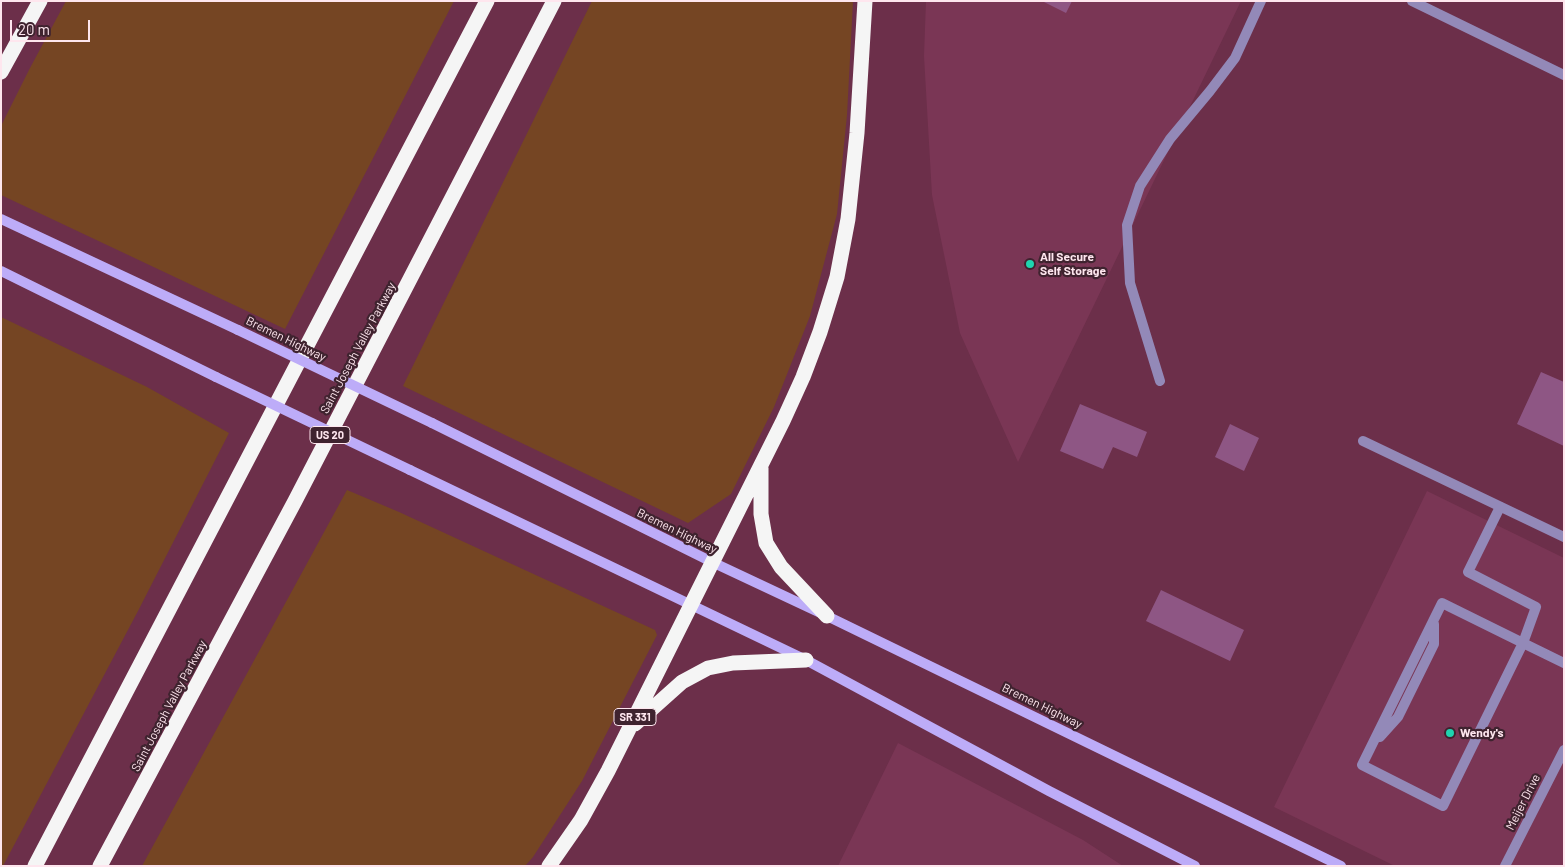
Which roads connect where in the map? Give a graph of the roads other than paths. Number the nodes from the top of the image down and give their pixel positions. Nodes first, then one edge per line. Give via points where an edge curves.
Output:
1 (40, 1) edge
2 (487, 1) edge
3 (554, 1) edge
4 (865, 1) edge
5 (1261, 1) edge
6 (1412, 1) edge
7 (1, 72) edge
8 (1564, 75) edge
9 (1, 219) edge
10 (1, 271) edge
11 (1160, 381) dead end
12 (1363, 441) dead end
13 (762, 463) junction
14 (1500, 507) junction
15 (1564, 537) edge
16 (712, 562) junction
17 (691, 605) junction
18 (827, 616) junction
19 (1523, 643) junction
20 (806, 660) junction
21 (1564, 663) edge
22 (629, 730) junction
23 (1564, 750) edge
24 (35, 866) edge
25 (100, 866) edge
26 (549, 866) edge
27 (1195, 866) edge
28 (1341, 866) edge
29 (1506, 866) edge

1 - 7 highway
2 - 24 highway
3 - 25 highway, Saint Joseph Valley Parkway / US 20 via 295,501
4 - 13 highway via 857,132 848,219 837,277 803,377
5 - 11 street via 1235,58 1170,139 1140,186 1127,225 1130,284
6 - 8 street
9 - 16 main road, Bremen Highway, bridge via 432,423
10 - 17 main road, bridge
12 - 14 street
13 - 16 highway
13 - 18 highway via 761,514 766,543 781,567
14 - 15 street
14 - 19 street via 1468,572 1536,606
16 - 17 highway, SR 331
16 - 18 main road, Bremen Highway
17 - 20 main road
17 - 22 highway, SR 331
18 - 28 main road, Bremen Highway
19 - 19 street via 1442,603 1362,765 1443,806
19 - 21 street
20 - 22 highway via 733,663 708,668 682,682
20 - 27 main road
22 - 26 highway, SR 331 via 580,820
23 - 29 street, Meijer Drive

